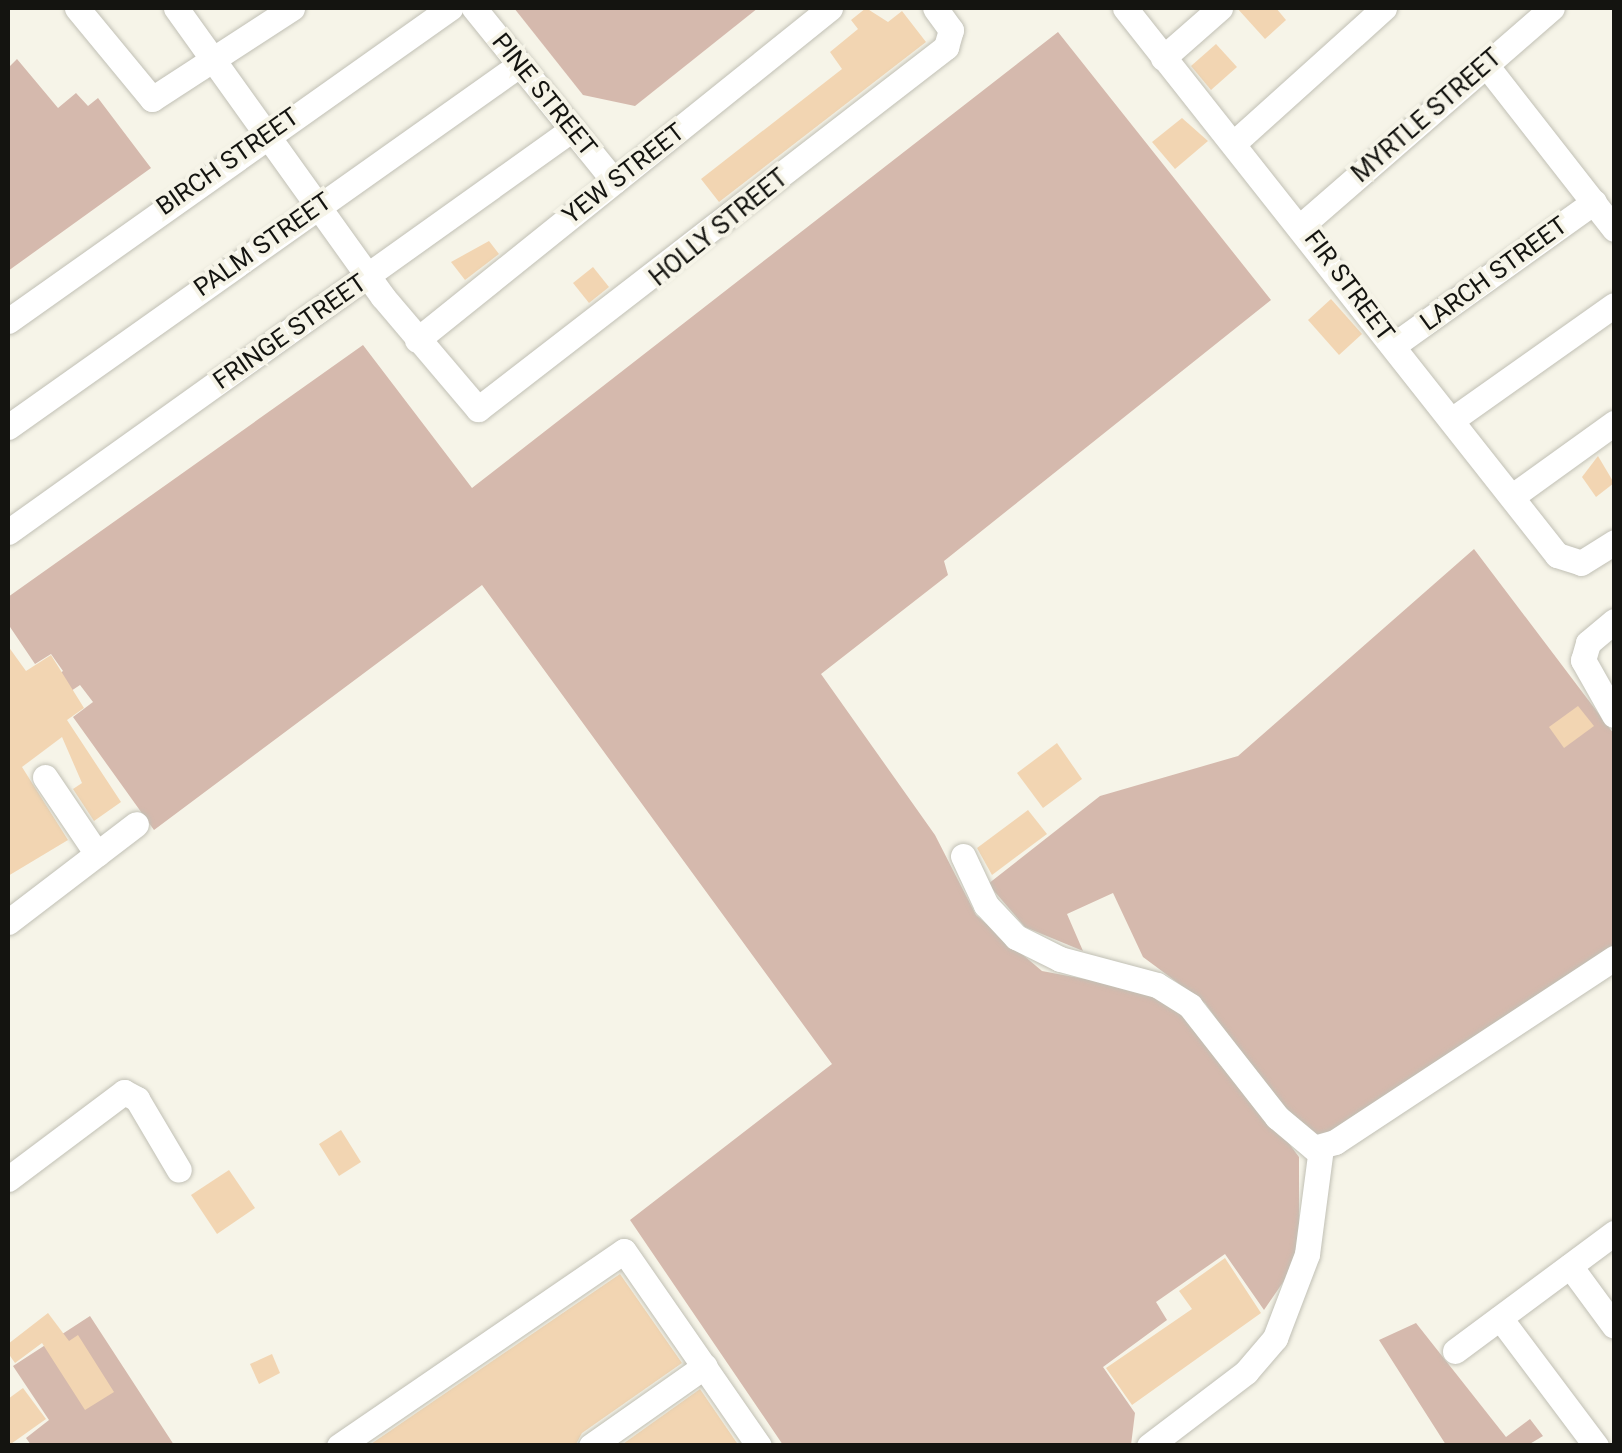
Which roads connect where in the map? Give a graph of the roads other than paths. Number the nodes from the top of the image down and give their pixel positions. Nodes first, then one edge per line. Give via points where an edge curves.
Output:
1 (76, 8) edge
2 (176, 8) edge
3 (292, 8) edge
4 (450, 8) edge
5 (474, 8) edge
6 (830, 8) edge
7 (935, 8) edge
8 (1125, 8) edge
9 (1220, 8) edge
10 (1384, 8) edge
11 (1552, 8) edge
12 (1163, 58) junction
13 (216, 62) junction
14 (1486, 64) junction
15 (519, 65) junction
16 (572, 130) junction
17 (268, 134) junction
18 (1234, 142) junction
19 (614, 181) junction
20 (1594, 202) junction
21 (320, 205) junction
22 (1302, 225) junction
23 (1614, 229) edge
24 (370, 276) junction
25 (1614, 305) edge
26 (8, 321) edge
27 (417, 340) junction
28 (1394, 345) junction
29 (1453, 419) junction
30 (1614, 424) edge
31 (8, 426) edge
32 (1514, 495) junction
33 (8, 532) edge
34 (1614, 542) edge
35 (1614, 621) edge
36 (1614, 715) edge
37 (45, 777) dead end
38 (136, 824) dead end
39 (96, 854) junction
40 (964, 856) dead end
41 (8, 922) edge
42 (1614, 958) edge
43 (1321, 1148) junction
44 (179, 1170) dead end
45 (8, 1180) edge
46 (1614, 1233) edge
47 (1570, 1266) junction
48 (1500, 1318) junction
49 (1614, 1326) edge
50 (1455, 1351) dead end
51 (705, 1366) junction
52 (338, 1446) edge
53 (590, 1446) edge
54 (759, 1446) edge
55 (1149, 1446) edge
56 (1596, 1446) edge

1 - 13 street via 152,99
2 - 13 street
3 - 13 street
4 - 17 street, BIRCH STREET
5 - 15 street, PINE STREET
6 - 19 street, YEW STREET
7 - 27 street, HOLLY STREET via 951,37 652,282 478,409
8 - 12 street, FIR STREET
9 - 12 street
10 - 18 street
11 - 14 street, MYRTLE STREET
12 - 18 street, FIR STREET
13 - 17 street
14 - 20 street
14 - 22 street, MYRTLE STREET
15 - 16 street, PINE STREET
15 - 21 street, PALM STREET
16 - 19 street, PINE STREET
16 - 24 street, FRINGE STREET
17 - 21 street
17 - 26 street, BIRCH STREET
18 - 22 street, FIR STREET
19 - 27 street, YEW STREET
20 - 23 street
20 - 28 street, LARCH STREET
21 - 24 street
21 - 31 street, PALM STREET
22 - 28 street, FIR STREET
24 - 27 street
24 - 33 street, FRINGE STREET
25 - 29 street
28 - 29 street, FIR STREET
29 - 32 street, FIR STREET
30 - 32 street
32 - 34 street, FIR STREET via 1572,565
35 - 36 street via 1588,643 1582,660
37 - 39 street
38 - 39 street
39 - 41 street
40 - 43 street via 986,904 1016,937 1172,993 1209,1026 1298,1140
42 - 43 street
43 - 55 street via 1306,1254 1276,1338 1246,1372
44 - 45 street via 137,1099 124,1092
46 - 47 street
47 - 48 street
47 - 49 street
48 - 50 street
48 - 56 street
51 - 52 street via 628,1253 620,1252
51 - 53 street
51 - 54 street

